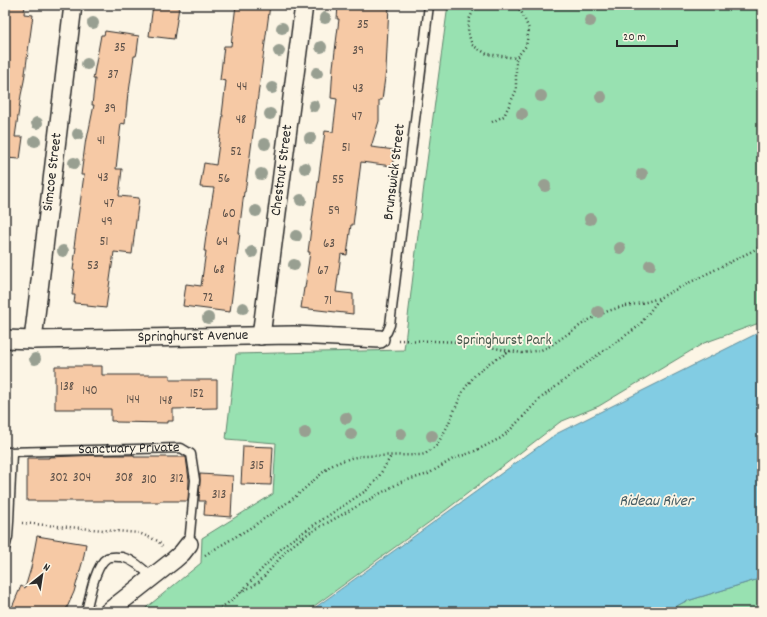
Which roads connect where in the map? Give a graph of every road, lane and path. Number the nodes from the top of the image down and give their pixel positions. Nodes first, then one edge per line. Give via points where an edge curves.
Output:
1 (73, 5) edge
2 (304, 5) edge
3 (429, 5) edge
4 (479, 5) edge
5 (512, 5) edge
6 (516, 58) junction
7 (492, 122) dead end
8 (762, 246) edge
9 (659, 298) junction
10 (261, 336) junction
11 (5, 339) edge
12 (380, 339) junction
13 (33, 340) junction
14 (511, 351) junction
15 (8, 453) edge
16 (391, 456) junction
17 (9, 522) junction
18 (189, 544) junction
19 (5, 548) edge
20 (174, 560) junction
21 (152, 578) junction
22 (241, 592) junction
23 (86, 612) edge
24 (108, 612) edge
25 (214, 612) edge

1 - 13 street, Simcoe Street
2 - 10 street, Chestnut Street
3 - 12 lane, Brunswick Street via 390,325
4 - 6 path via 469,20 468,32 472,44 487,54
5 - 6 path via 521,11 529,29 526,46
6 - 7 path via 516,91 504,116
8 - 9 path
9 - 14 path via 608,311 541,350 522,353
9 - 22 path via 638,326 542,398 501,438 453,459 428,474 401,482 306,536 288,549 260,581
10 - 12 street, Springhurst Avenue
10 - 13 street, Springhurst Avenue
11 - 13 street, Springhurst Avenue
12 - 14 path via 465,342
14 - 16 path via 475,375 463,391 437,445 430,452
15 - 17 lane
15 - 18 lane, Sanctuary Private via 181,448 191,454 195,480
16 - 18 path via 362,456 337,463 277,510 198,559
16 - 22 path via 378,478 367,490 287,543
17 - 19 lane
17 - 20 path via 139,533 158,541
18 - 20 street
20 - 21 street
21 - 23 lane via 138,564 127,558 107,558 94,579
21 - 24 street
22 - 25 path

